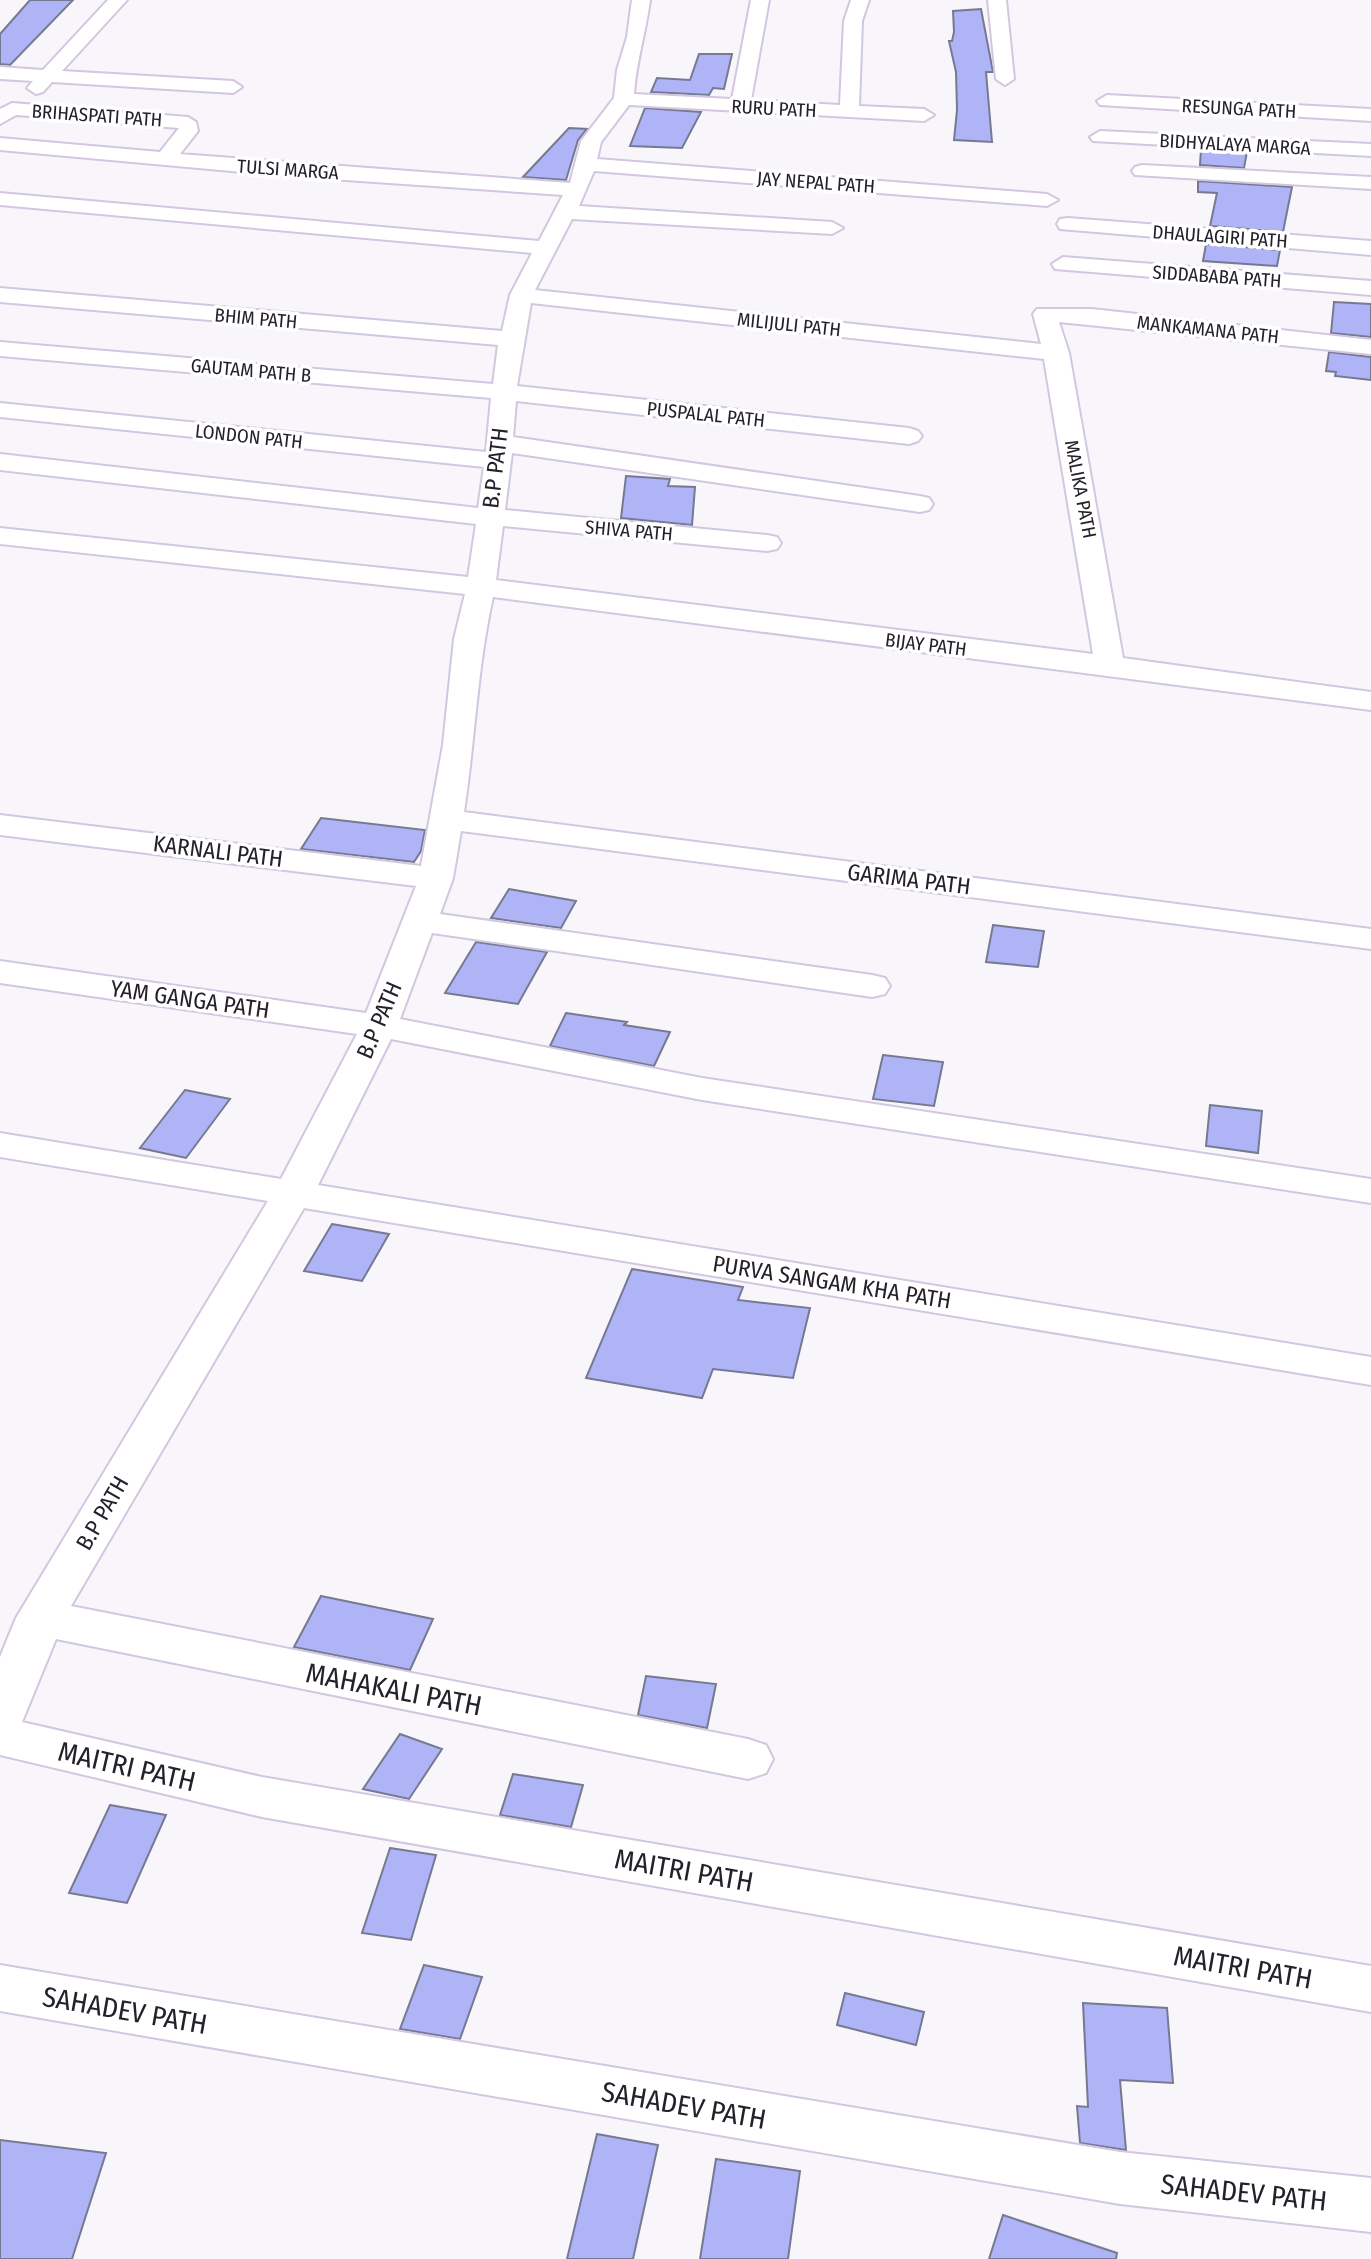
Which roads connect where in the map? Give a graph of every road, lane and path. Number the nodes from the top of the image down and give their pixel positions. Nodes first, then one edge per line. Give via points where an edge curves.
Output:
1 (118, 0) edge
2 (641, 0) edge
3 (760, 0) edge
4 (860, 0) edge
5 (997, 0) edge
6 (0, 73) edge
7 (48, 77) junction
8 (1005, 79) dead end
9 (233, 87) dead end
10 (624, 99) junction
11 (1107, 101) dead end
12 (740, 106) junction
13 (4, 112) edge
14 (849, 112) junction
15 (1371, 115) edge
16 (924, 116) dead end
17 (1100, 137) dead end
18 (0, 144) edge
19 (1371, 150) edge
20 (164, 159) junction
21 (1142, 171) dead end
22 (0, 179) edge
23 (1371, 183) edge
24 (66, 184) dead end
25 (575, 189) junction
26 (0, 199) edge
27 (1047, 200) dead end
28 (1068, 224) dead end
29 (832, 228) dead end
30 (544, 248) junction
31 (1371, 248) edge
32 (1063, 264) dead end
33 (1371, 288) edge
34 (0, 295) edge
35 (521, 295) junction
36 (1045, 314) joint
37 (512, 339) junction
38 (1371, 347) edge
39 (0, 349) edge
40 (1057, 353) junction
41 (503, 392) junction
42 (0, 410) edge
43 (908, 436) dead end
44 (499, 452) junction
45 (0, 463) edge
46 (920, 503) dead end
47 (490, 517) junction
48 (0, 536) edge
49 (768, 543) dead end
50 (481, 587) junction
51 (1109, 665) junction
52 (1371, 701) edge
53 (448, 820) junction
54 (0, 825) edge
55 (436, 878) junction
56 (419, 921) junction
57 (1371, 939) edge
58 (0, 972) edge
59 (872, 986) dead end
60 (379, 1026) junction
61 (0, 1144) edge
62 (1371, 1191) edge
63 (293, 1193) junction
64 (1371, 1371) edge
65 (40, 1618) junction
66 (11, 1661) edge
67 (0, 1717) edge
68 (0, 1736) edge
69 (748, 1759) dead end
70 (0, 1988) edge
71 (1371, 1989) edge
72 (1371, 2205) edge

1 - 7 street
2 - 10 street
3 - 12 street
4 - 14 street via 853,21
5 - 8 street
6 - 7 street
7 - 9 street
7 - 13 street
10 - 12 street, RURU PATH
10 - 25 street, B.P PATH via 591,141
11 - 15 street, RESUNGA PATH
12 - 14 street, RURU PATH
13 - 20 street, BRIHASPATI PATH via 181,121 189,126 188,131
14 - 16 street, RURU PATH
17 - 19 street, BIDHYALAYA MARGA
18 - 20 street, TULSI MARGA
20 - 25 street, TULSI MARGA
21 - 23 street
22 - 24 street
25 - 27 street, JAY NEPAL PATH
25 - 29 street
25 - 30 street, B.P PATH
26 - 30 street
28 - 31 street, DHAULAGIRI PATH
30 - 35 street, B.P PATH
32 - 33 street, SIDDABABA PATH
34 - 37 street, BHIM PATH
35 - 37 street, B.P PATH
35 - 40 street, MILIJULI PATH
36 - 38 street, MANKAMANA PATH
36 - 40 street, MALIKA PATH
37 - 41 street, B.P PATH
39 - 41 street, GAUTAM PATH B
40 - 51 street, MALIKA PATH
41 - 43 street, PUSPALAL PATH
41 - 44 street, B.P PATH
42 - 44 street, LONDON PATH
44 - 46 street, LONDON PATH
44 - 47 street, B.P PATH
45 - 47 street, SHIVA PATH
47 - 49 street, SHIVA PATH
47 - 50 street, B.P PATH
48 - 50 street, BIJAY PATH
50 - 51 street, BIJAY PATH
50 - 53 street, B.P PATH via 469,639
51 - 52 street, BIJAY PATH
53 - 55 street, B.P PATH
53 - 57 street, GARIMA PATH
54 - 55 street, KARNALI PATH
55 - 56 street, B.P PATH
56 - 59 street
56 - 60 street, B.P PATH
58 - 60 street, YAM GANGA PATH
60 - 62 street, YAM GANGA PATH via 702,1089
60 - 63 street, B.P PATH
61 - 63 street, PURVA SANGAM KHA PATH
63 - 64 street, PURVA SANGAM KHA PATH
63 - 65 street, B.P PATH
65 - 66 street, B.P PATH
65 - 69 street, MAHAKALI PATH
66 - 67 street, B.P PATH
68 - 71 street, MAITRI PATH via 262,1797
70 - 72 street, SAHADEV PATH via 1121,2178

